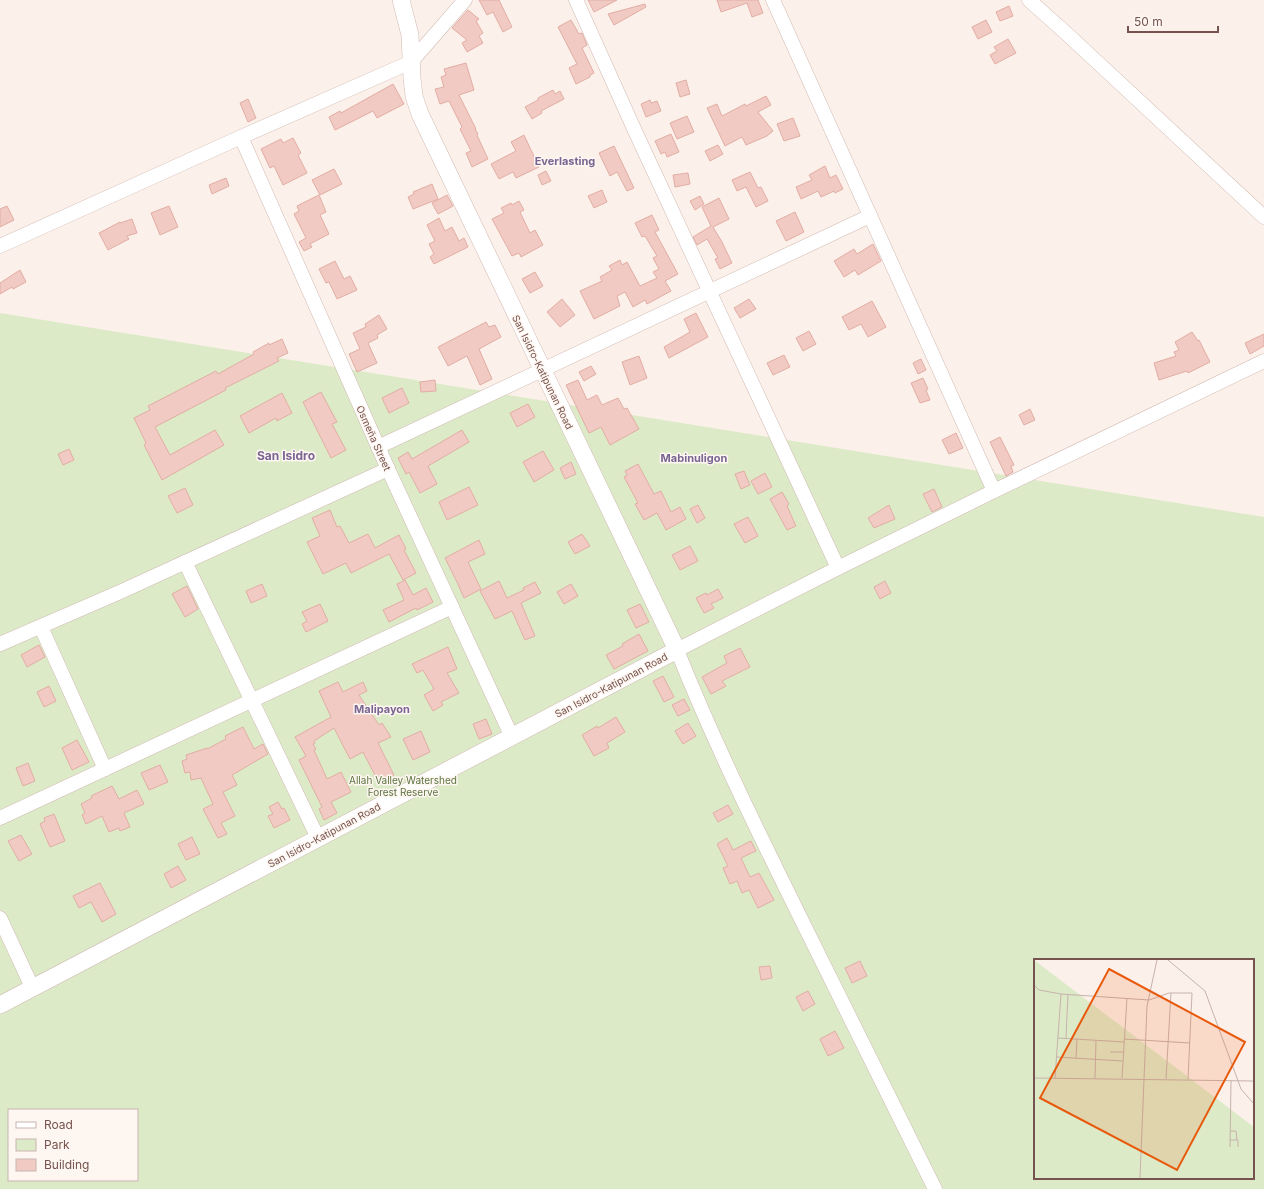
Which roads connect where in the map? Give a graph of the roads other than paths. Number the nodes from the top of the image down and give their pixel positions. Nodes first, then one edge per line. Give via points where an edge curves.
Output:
1 (401, 0) edge
2 (465, 0) edge
3 (576, 0) edge
4 (773, 0) edge
5 (1029, 0) edge
6 (411, 62) junction
7 (241, 137) junction
8 (870, 216) junction
9 (1264, 216) edge
10 (0, 246) edge
11 (710, 292) junction
12 (1264, 361) edge
13 (542, 370) junction
14 (378, 447) junction
15 (388, 469) junction
16 (994, 491) junction
17 (185, 562) junction
18 (838, 568) junction
19 (452, 607) junction
20 (41, 627) junction
21 (0, 644) edge
22 (677, 650) junction
23 (252, 701) junction
24 (512, 737) junction
25 (105, 769) junction
26 (0, 818) edge
27 (318, 838) junction
28 (0, 918) edge
29 (32, 987) junction
30 (0, 1005) edge
31 (936, 1189) edge

1 - 6 street, San Isidro-Katipunan Road via 410,35
2 - 6 street
3 - 11 street
4 - 8 street
5 - 9 street
6 - 7 street
6 - 13 street, San Isidro-Katipunan Road via 414,96 420,114
7 - 10 street
7 - 14 street, Osmeña Street
8 - 11 street
8 - 16 street
11 - 13 street
11 - 18 street
12 - 16 street
13 - 14 street
13 - 22 street, San Isidro-Katipunan Road
14 - 15 street, Osmeña Street
15 - 17 street
15 - 19 street, Osmeña Street
16 - 18 street
17 - 20 street
17 - 23 street
18 - 22 street
19 - 23 street
19 - 24 street, Osmeña Street
20 - 21 street
20 - 25 street
22 - 24 street, San Isidro-Katipunan Road
22 - 31 street via 701,710 753,823
23 - 25 street
23 - 27 street
24 - 27 street, San Isidro-Katipunan Road
25 - 26 street
27 - 29 street, San Isidro-Katipunan Road
28 - 29 street
29 - 30 street, San Isidro-Katipunan Road

